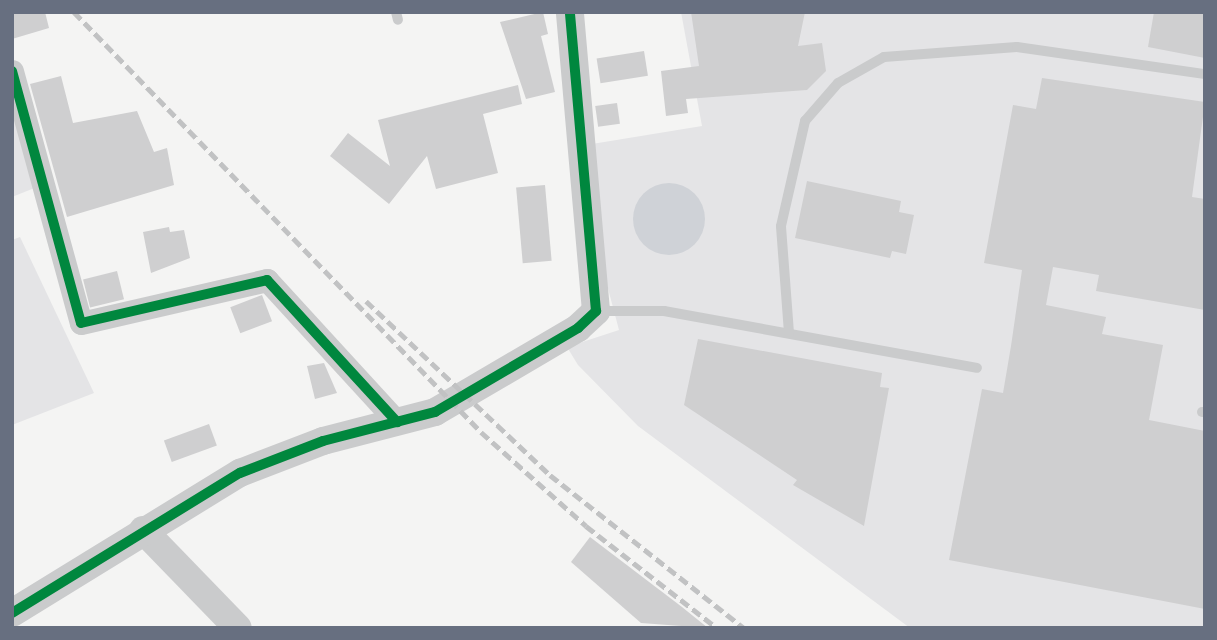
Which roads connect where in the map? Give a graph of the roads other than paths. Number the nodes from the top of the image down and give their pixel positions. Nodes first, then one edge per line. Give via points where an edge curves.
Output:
1 (570, 12) edge
2 (12, 71) edge
3 (1205, 74) edge
4 (596, 311) junction
5 (789, 333) junction
6 (977, 368) dead end
7 (397, 422) junction
8 (143, 530) junction
9 (12, 613) edge
10 (238, 628) edge

1 - 4 street
2 - 7 street via 81,323 267,280
3 - 5 lane via 1017,47 884,57 838,83 805,121 781,226
4 - 5 lane via 664,312
4 - 7 street via 578,328 435,412
5 - 6 lane
7 - 8 street via 323,441 240,473
8 - 9 street
8 - 10 street

